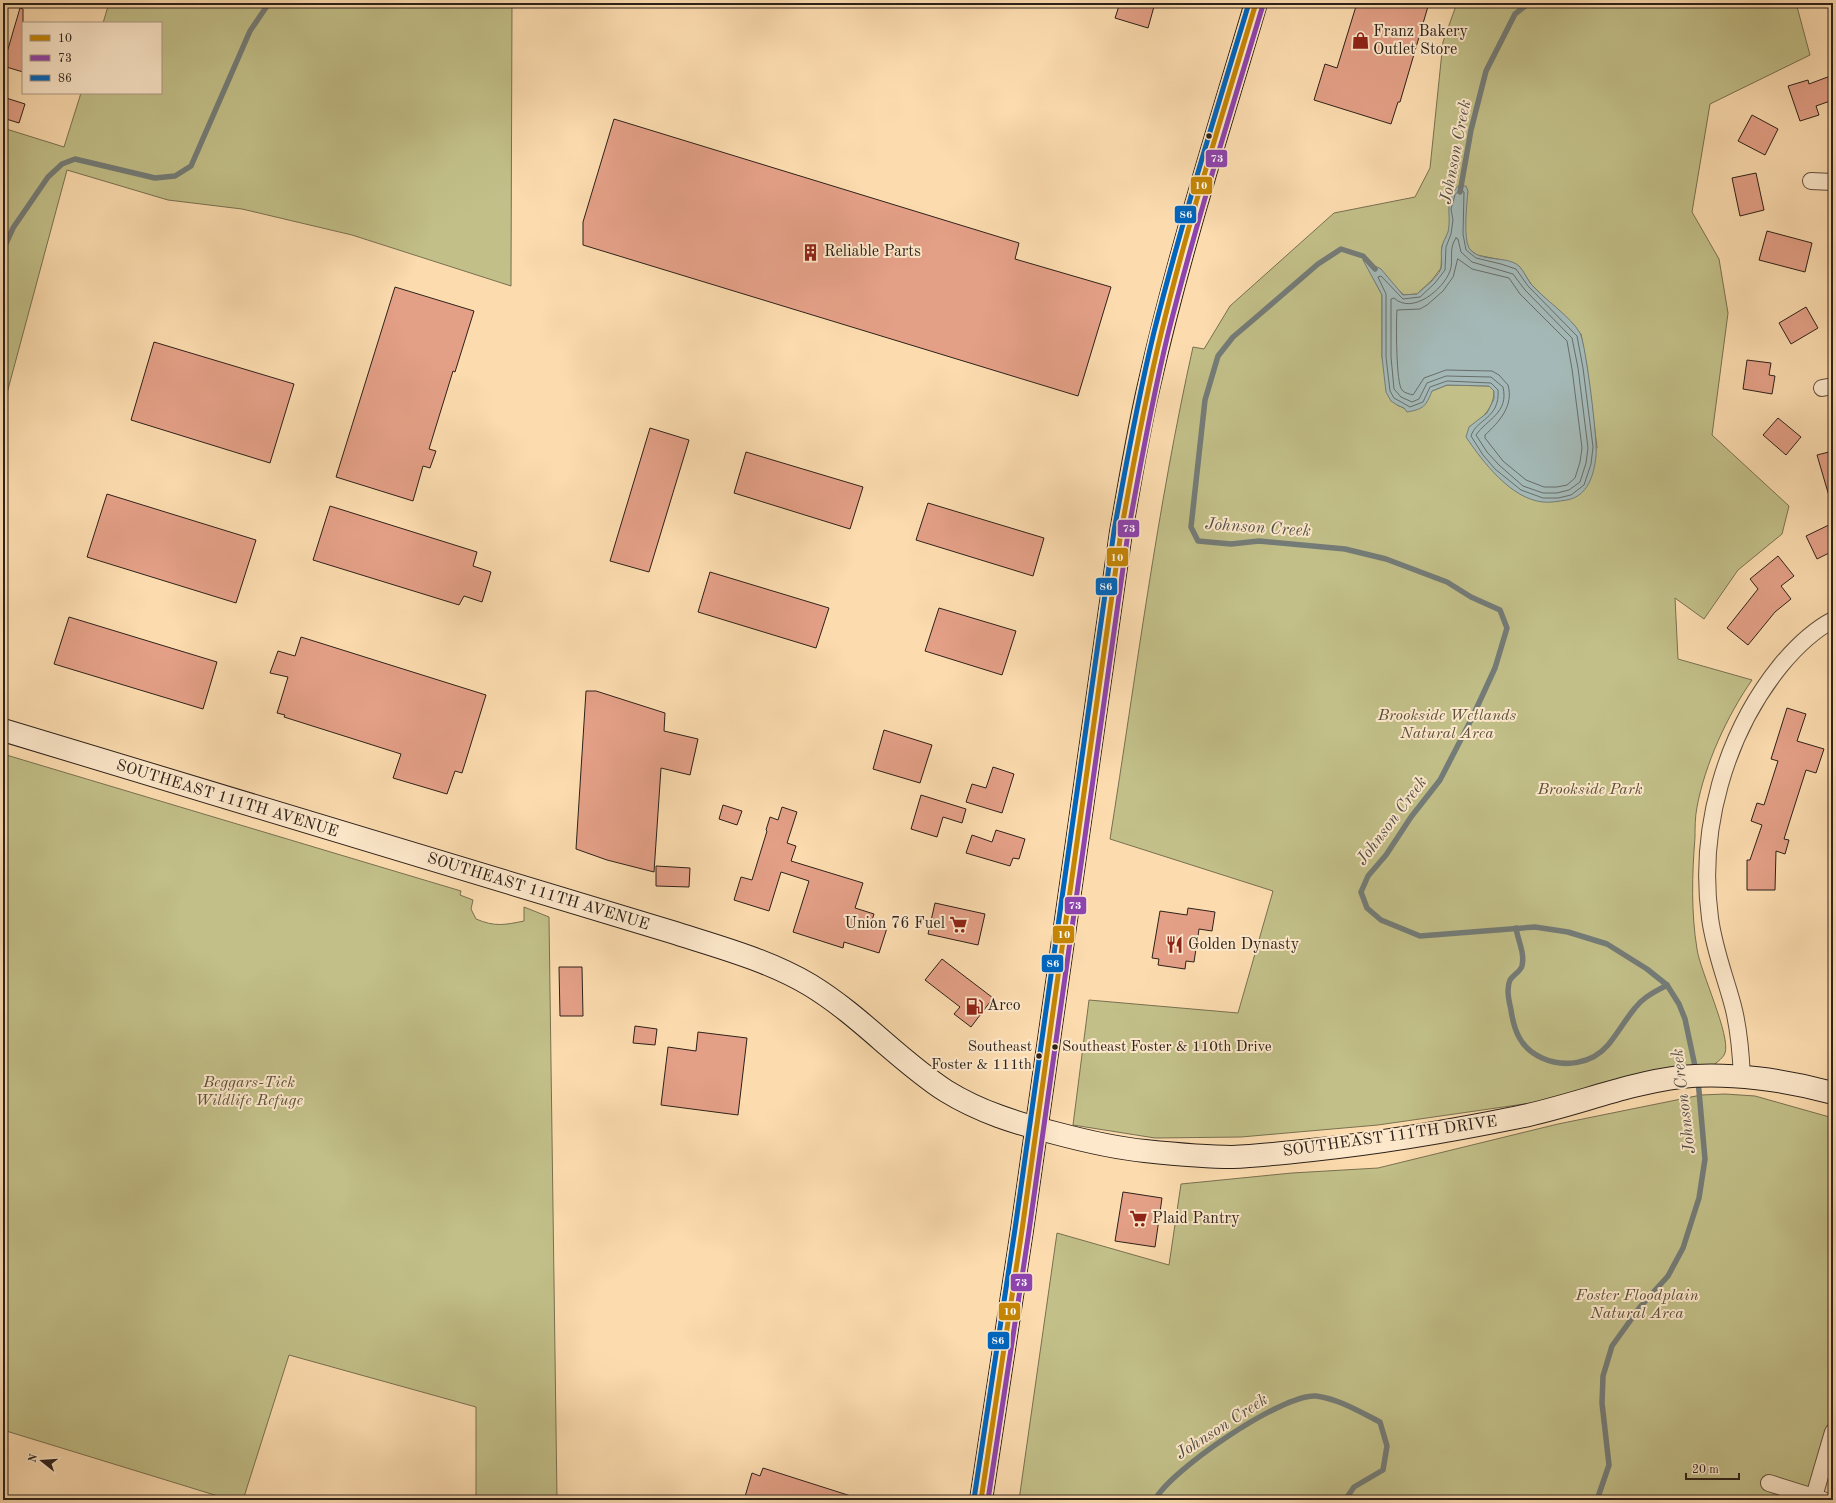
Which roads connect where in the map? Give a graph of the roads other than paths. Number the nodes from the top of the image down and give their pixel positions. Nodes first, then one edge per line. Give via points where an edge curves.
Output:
1 (1256, 3) edge
2 (1811, 180) dead end
3 (1833, 182) edge
4 (1833, 620) edge
5 (3, 730) edge
6 (1742, 1078) junction
7 (1833, 1093) edge
8 (1036, 1128) junction
9 (1833, 1432) edge
10 (1769, 1484) dead end
11 (1817, 1499) edge
12 (981, 1500) edge

1 - 8 main road via 1178,265 1149,382 1121,532
2 - 3 street
4 - 6 street via 1814,631 1802,642 1764,688 1732,750 1715,810 1708,856 1710,916 1717,954 1734,1012
5 - 8 street, SOUTHEAST 111TH AVENUE via 751,958 806,983 834,1000 945,1090 974,1107
6 - 7 street, SOUTHEAST 111TH DRIVE via 1784,1082
6 - 8 street, SOUTHEAST 111TH DRIVE via 1676,1078 1490,1123 1375,1143 1264,1155 1230,1157 1147,1152 1100,1145
8 - 12 main road
9 - 11 street
10 - 11 street

